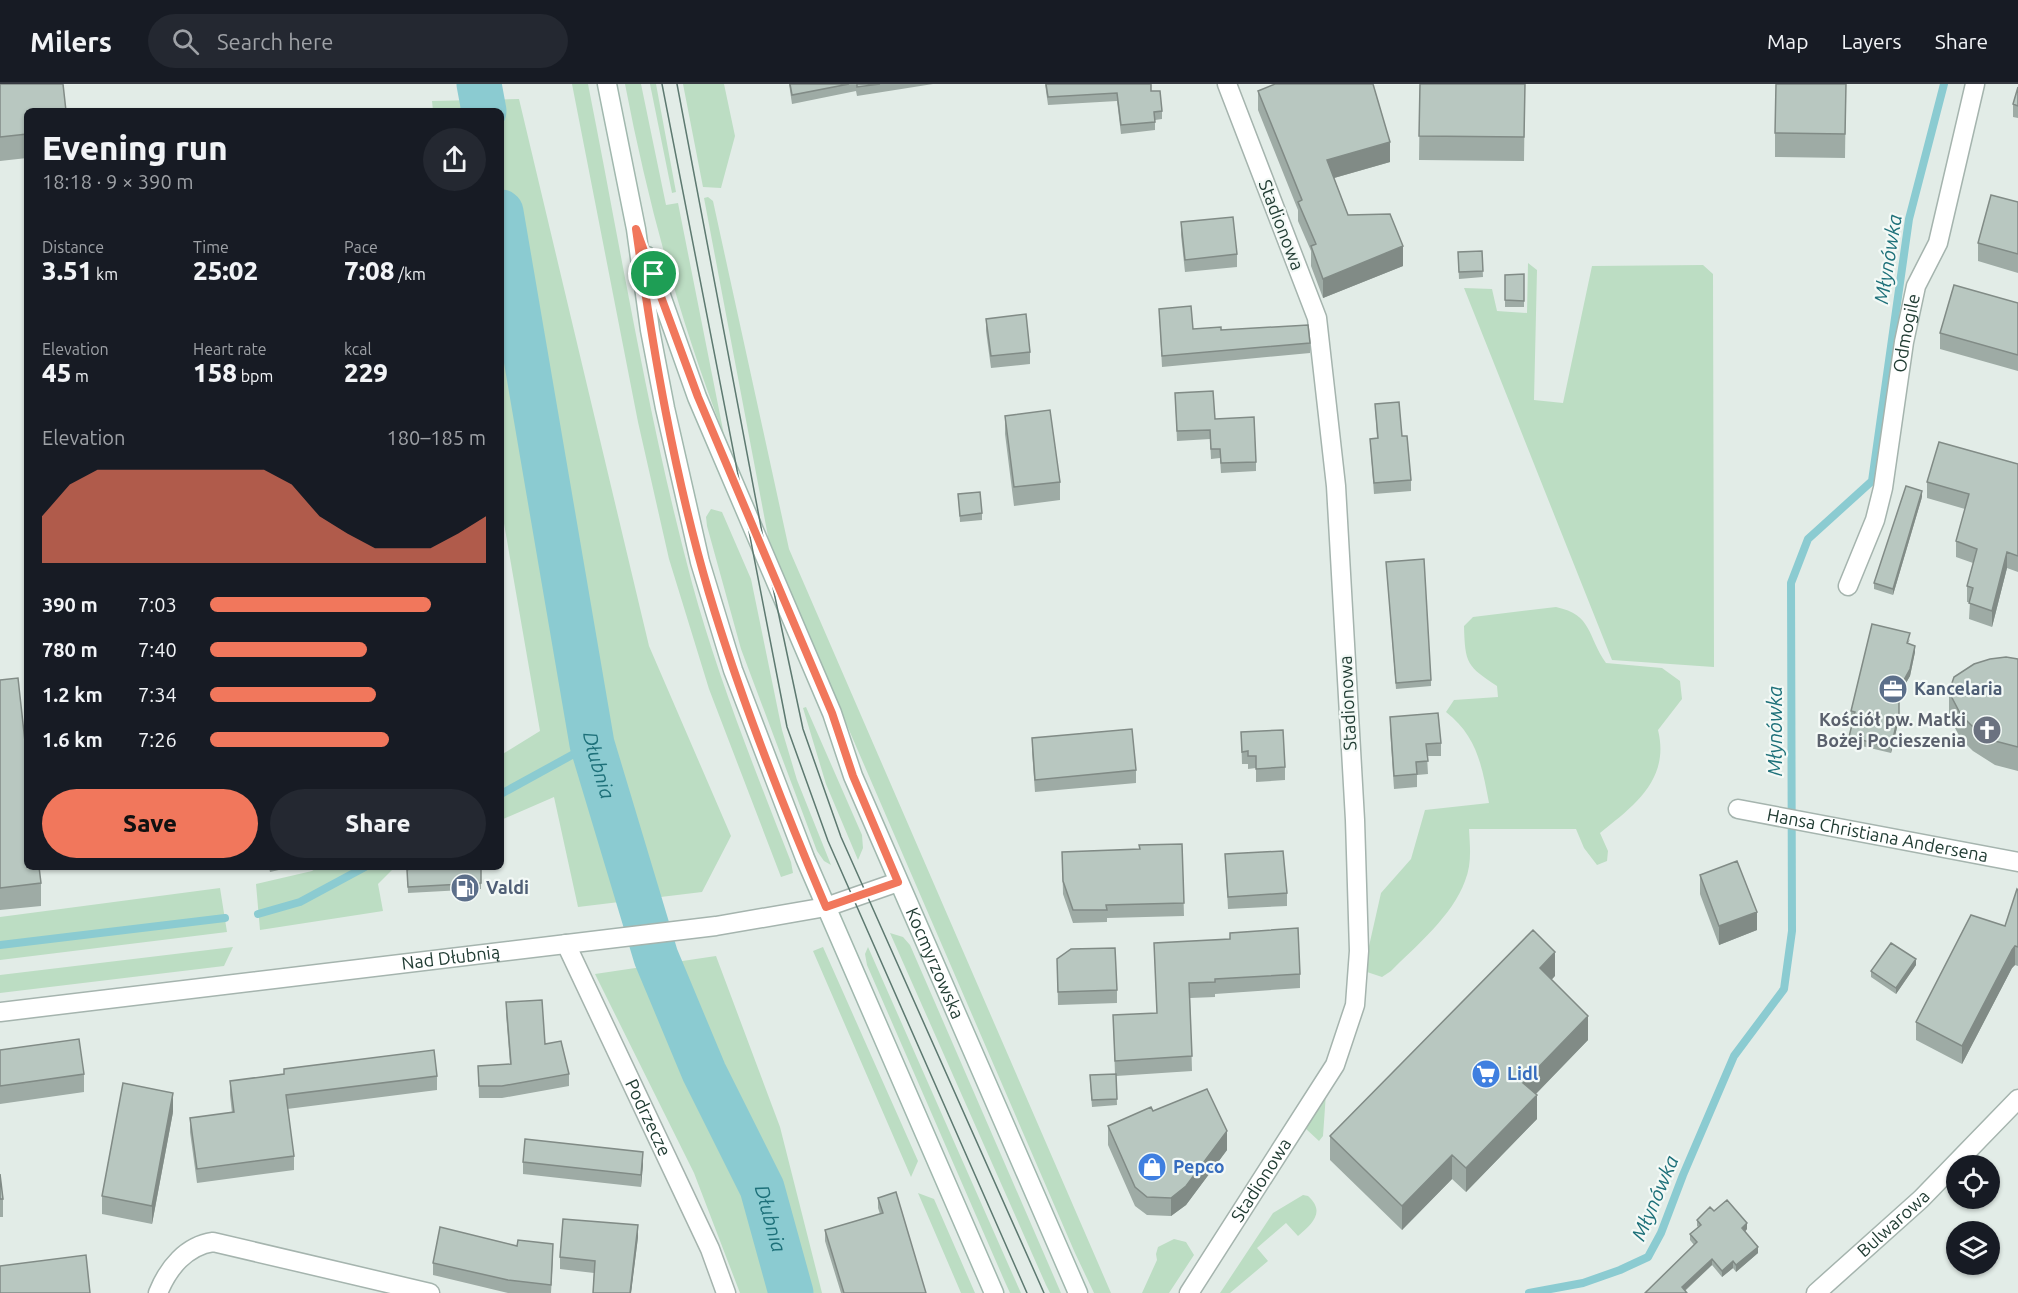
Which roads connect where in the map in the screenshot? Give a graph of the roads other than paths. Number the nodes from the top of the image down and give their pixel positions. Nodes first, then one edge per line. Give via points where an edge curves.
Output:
1 (607, 84) edge
2 (1227, 84) edge
3 (1975, 84) edge
4 (636, 229) junction
5 (1848, 586) dead end
6 (1738, 809) dead end
7 (2018, 862) edge
8 (898, 882) junction
9 (826, 907) junction
10 (566, 944) junction
11 (0, 1012) edge
12 (2018, 1099) edge
13 (158, 1293) edge
14 (430, 1293) edge
15 (726, 1293) edge
16 (993, 1293) edge
17 (1078, 1293) edge
18 (1189, 1293) edge
19 (1816, 1293) edge

1 - 4 street, Kocmyrzowska
2 - 18 street, Stadionowa via 1317,318 1337,493 1359,972 1351,1023 1335,1065
3 - 5 street, Odmogile via 1938,243 1916,286 1875,520
4 - 8 street, Kocmyrzowska via 698,397 832,713 853,776
4 - 9 street, Kocmyrzowska via 664,408 708,591 753,725
6 - 7 street, Hansa Christiana Andersena
8 - 9 street, Nad Dłubnią
8 - 17 street, Kocmyrzowska
9 - 10 street, Nad Dłubnią via 716,926
9 - 16 street, Kocmyrzowska
10 - 11 street, Nad Dłubnią
10 - 15 street, Podrzecze via 710,1249
12 - 19 street, Bulwarowa via 1921,1199
13 - 14 street via 186,1253 199,1244 213,1242

